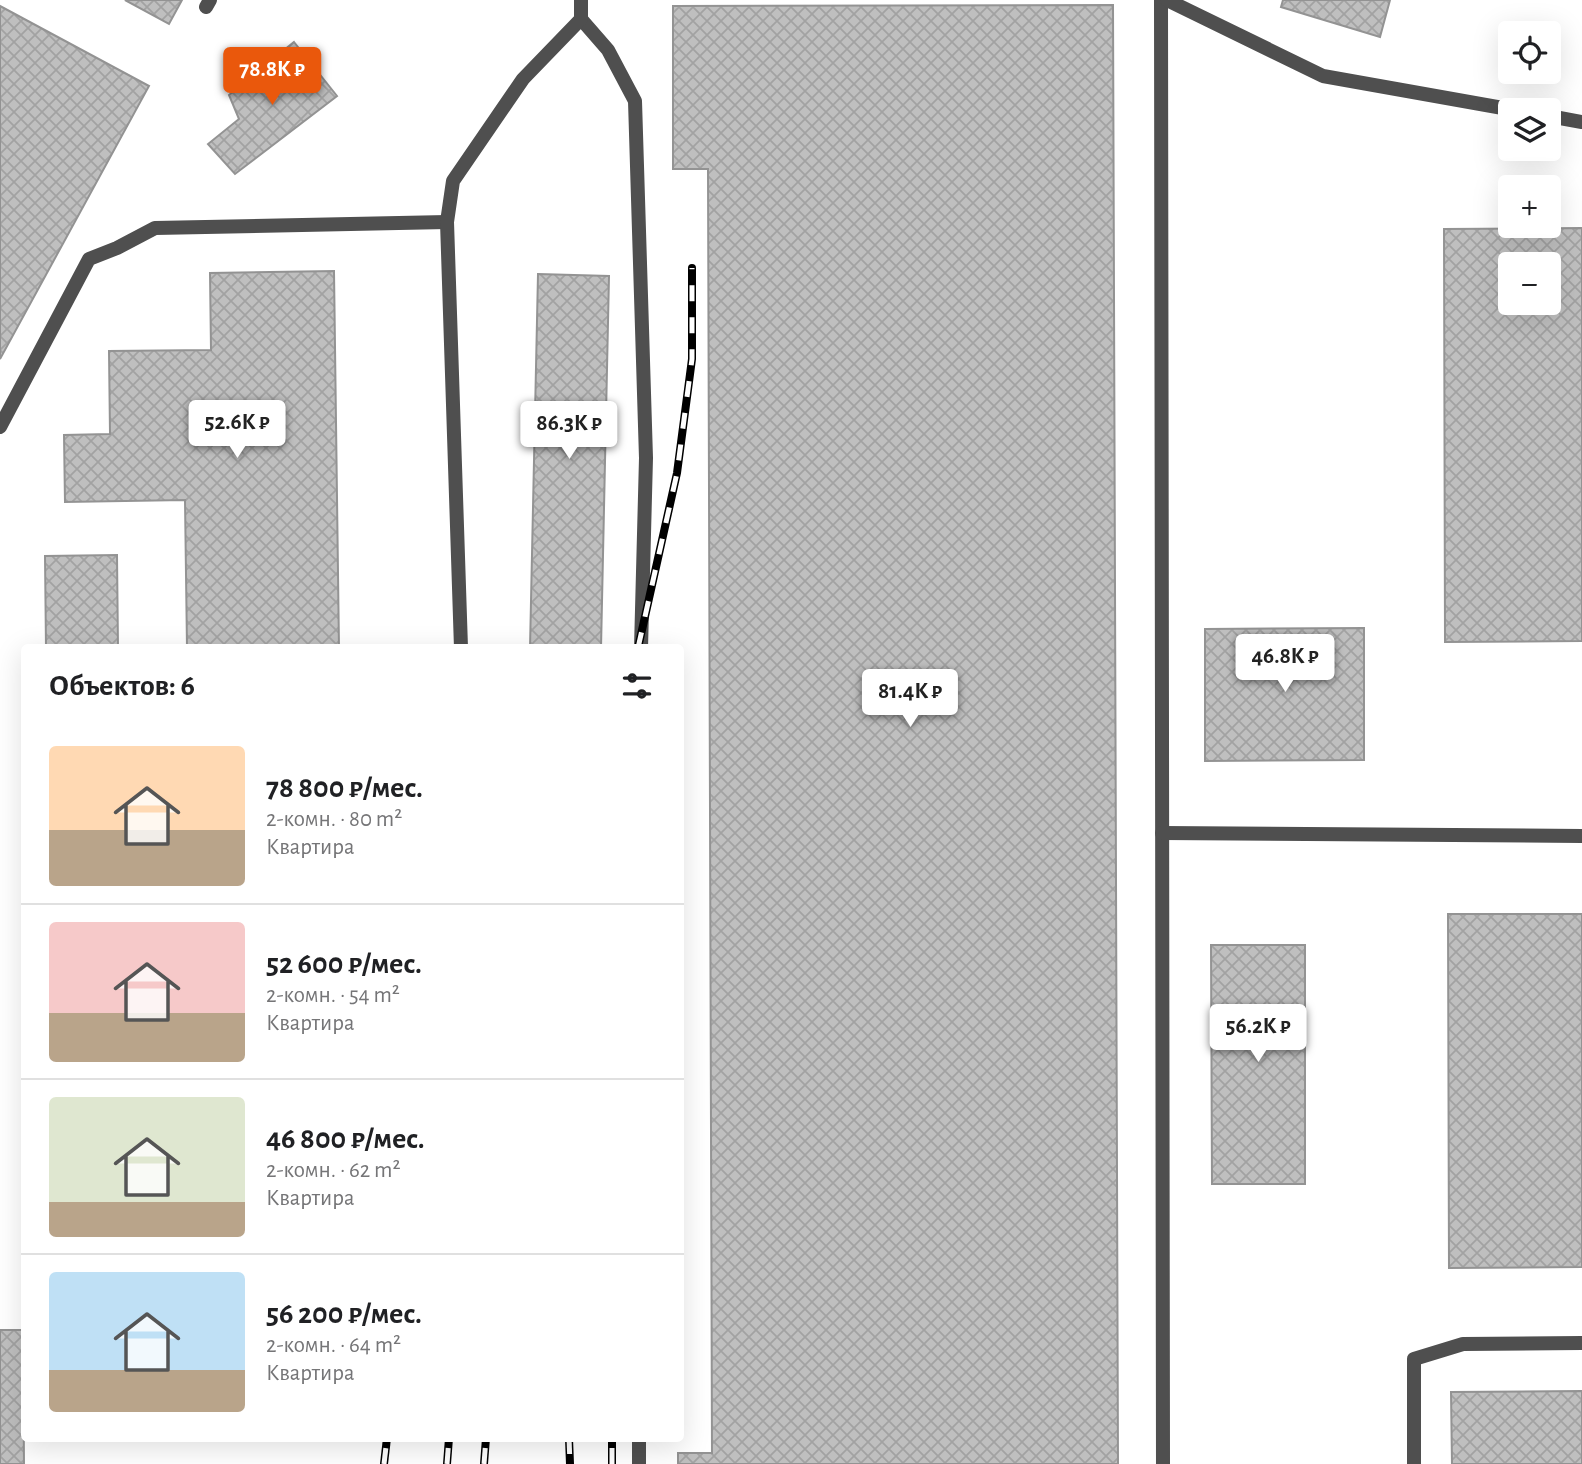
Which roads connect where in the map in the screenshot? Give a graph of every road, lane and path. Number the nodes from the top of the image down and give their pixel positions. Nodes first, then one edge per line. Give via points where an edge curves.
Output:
1 (581, 0) edge
2 (1161, 0) edge
3 (1167, 0) edge
4 (581, 19) junction
5 (1498, 107) edge
6 (1561, 118) edge
7 (1582, 121) edge
8 (447, 222) junction
9 (0, 426) edge
10 (461, 644) edge
11 (641, 644) edge
12 (1162, 833) junction
13 (1582, 836) edge
14 (1582, 1343) edge
15 (639, 1442) edge
16 (639, 1464) edge
17 (1163, 1464) edge
18 (1414, 1464) edge

1 - 4 lane
2 - 12 lane
3 - 5 lane via 1324,76
4 - 8 lane via 523,79 453,181
4 - 11 lane via 608,50 635,101 646,458
6 - 7 lane
8 - 9 lane via 155,228 89,259
8 - 10 lane
12 - 13 lane
12 - 17 lane
14 - 18 lane via 1463,1344 1414,1359
15 - 16 lane

